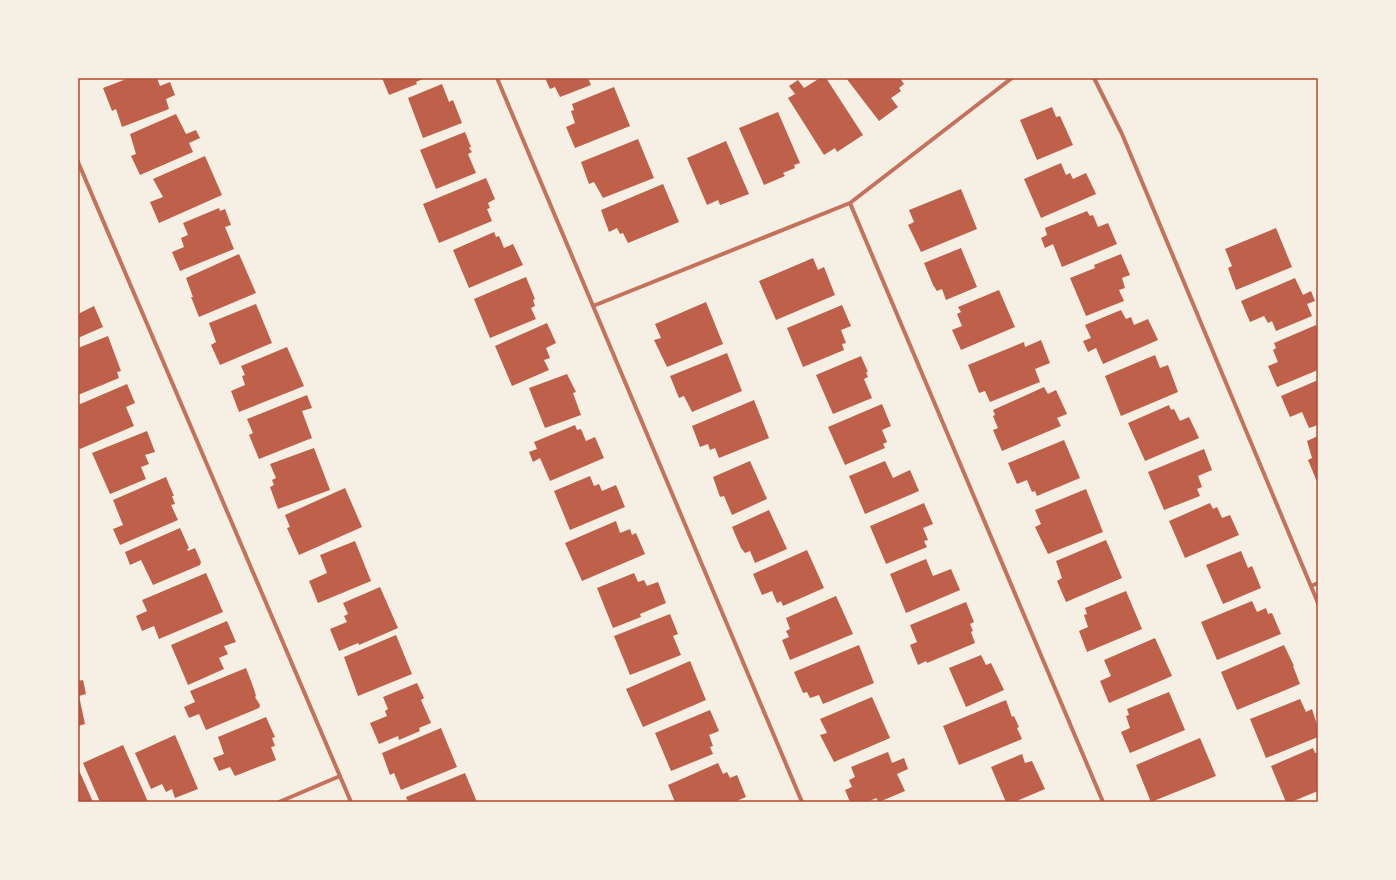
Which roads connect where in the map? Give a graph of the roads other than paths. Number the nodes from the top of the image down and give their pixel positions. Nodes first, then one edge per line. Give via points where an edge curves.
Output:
1 (497, 78) edge
2 (1012, 78) edge
3 (1094, 78) edge
4 (78, 162) edge
5 (850, 203) junction
6 (593, 306) junction
7 (1318, 583) edge
8 (1311, 586) junction
9 (1318, 603) edge
10 (340, 776) junction
11 (279, 802) edge
12 (351, 802) edge
13 (802, 802) edge
14 (1103, 802) edge

1 - 6 street
2 - 5 street
3 - 8 street via 1122,134
4 - 10 street
5 - 6 street
5 - 14 street
6 - 13 street
7 - 8 street
8 - 9 street
10 - 11 street
10 - 12 street

